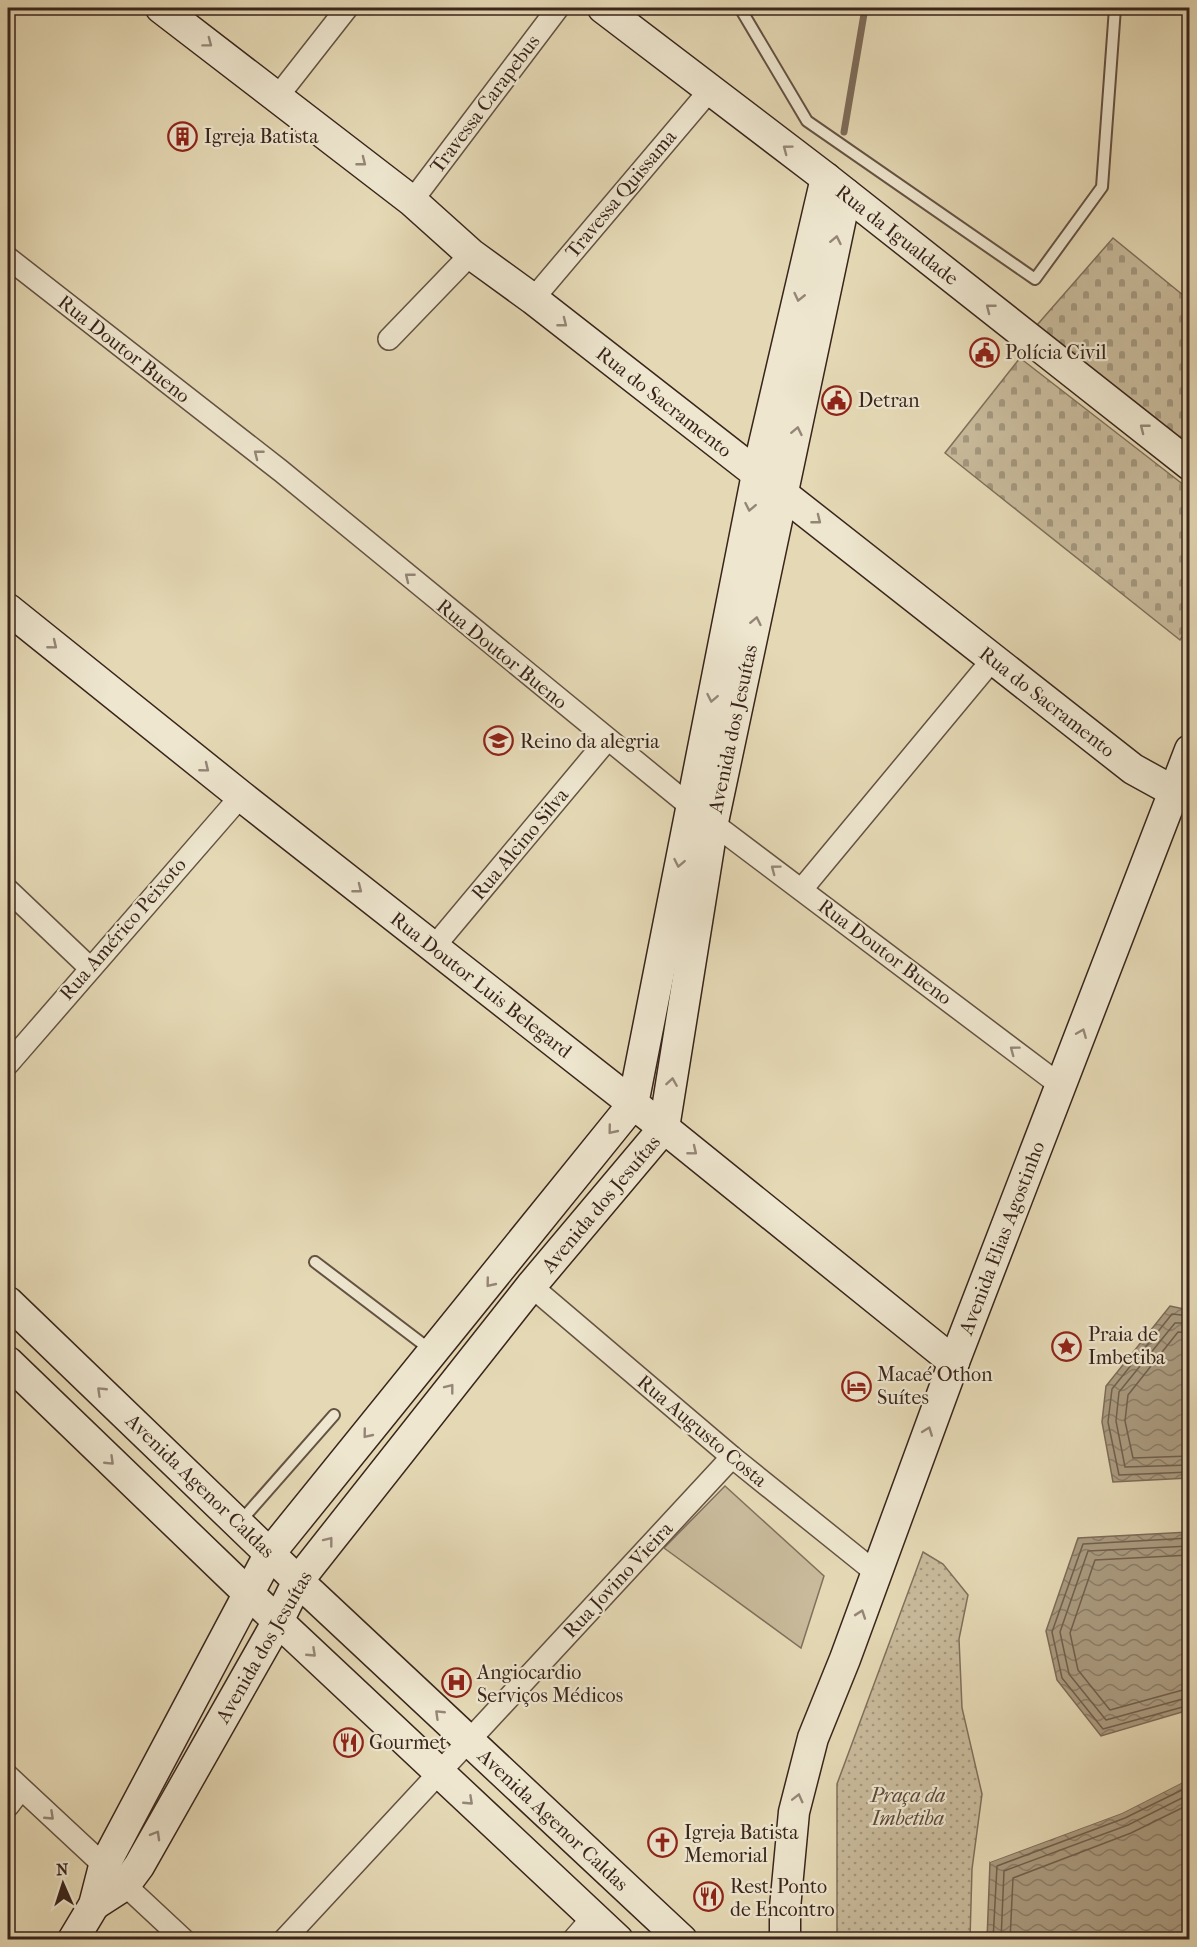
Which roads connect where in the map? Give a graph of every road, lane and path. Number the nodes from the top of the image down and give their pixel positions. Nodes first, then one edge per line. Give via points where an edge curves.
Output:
1 (161, 8) edge
2 (348, 8) edge
3 (558, 8) edge
4 (603, 8) edge
5 (740, 8) edge
6 (1115, 8) edge
7 (710, 90) junction
8 (278, 96) junction
9 (836, 186) junction
10 (411, 201) junction
11 (471, 255) junction
12 (8, 258) edge
13 (533, 299) junction
14 (389, 339) dead end
15 (1190, 465) edge
16 (757, 474) junction
17 (783, 494) junction
18 (10, 616) edge
19 (993, 659) junction
20 (607, 740) junction
21 (1190, 750) edge
22 (1173, 791) junction
23 (241, 796) junction
24 (701, 814) junction
25 (802, 890) junction
26 (8, 891) edge
27 (433, 948) junction
28 (89, 967) junction
29 (8, 1064) edge
30 (1060, 1085) junction
31 (633, 1104) junction
32 (664, 1128) junction
33 (315, 1262) dead end
34 (531, 1286) junction
35 (8, 1302) edge
36 (433, 1352) junction
37 (8, 1362) edge
38 (71, 1362) junction
39 (954, 1362) junction
40 (39, 1392) junction
41 (334, 1415) dead end
42 (732, 1457) junction
43 (239, 1523) junction
44 (270, 1553) junction
45 (875, 1572) junction
46 (298, 1581) junction
47 (249, 1594) junction
48 (278, 1621) junction
49 (468, 1741) junction
50 (439, 1773) junction
51 (14, 1782) edge
52 (8, 1806) edge
53 (115, 1875) junction
54 (593, 1917) junction
55 (73, 1940) edge
56 (184, 1940) edge
57 (284, 1940) edge
58 (573, 1940) edge
59 (618, 1940) edge
60 (682, 1940) edge
61 (785, 1940) edge

1 -> 8 street, Rua do Sacramento
2 - 8 street
3 - 10 street, Travessa Carapebus
4 - 7 street, Rua da Igualdade
5 - 6 lane via 807,121 1035,279 1102,187
9 -> 7 street, Rua da Igualdade
7 - 13 street, Travessa Quissama
8 -> 10 street, Rua do Sacramento
15 -> 9 street, Rua da Igualdade
9 -> 16 street, Avenida dos Jesuítas
17 -> 9 street, Avenida dos Jesuítas
10 - 11 street, Rua do Sacramento
11 - 13 street, Rua do Sacramento
11 - 14 street
20 -> 12 street, Rua Doutor Bueno via 280,471
13 -> 16 street, Rua do Sacramento
16 - 17 street, Rua do Sacramento
16 -> 24 street, Avenida dos Jesuítas
17 -> 19 street, Rua do Sacramento
24 -> 17 street, Avenida dos Jesuítas
18 -> 23 street, Rua Doutor Luis Belegard
19 - 22 street, Rua do Sacramento via 1133,769
19 - 25 street
20 - 24 street, Rua Doutor Bueno
20 - 27 street, Rua Alcino Silva
21 - 22 street, Avenida Elias Agostinho
30 -> 22 street, Avenida Elias Agostinho
23 -> 27 street, Rua Doutor Luis Belegard
23 - 28 street, Rua Américo Peixoto
25 -> 24 street, Rua Doutor Bueno
24 -> 31 street, Avenida dos Jesuítas
32 -> 24 street, Avenida dos Jesuítas
30 -> 25 street, Rua Doutor Bueno
26 - 28 street
27 - 31 street, Rua Doutor Luis Belegard
28 - 29 street, Rua Américo Peixoto
30 - 39 street, Avenida Elias Agostinho
31 - 32 street, Rua Doutor Luis Belegard
31 -> 36 street, Avenida dos Jesuítas
32 - 34 street, Avenida dos Jesuítas
32 -> 39 street, Rua Doutor Luis Belegard
33 - 36 lane
34 - 42 street, Rua Augusto Costa
46 -> 34 street, Avenida dos Jesuítas
35 - 38 street, Avenida Agenor Caldas
36 -> 44 street, Avenida dos Jesuítas
37 - 40 street
38 - 40 street
43 -> 38 street, Avenida Agenor Caldas
45 -> 39 street, Avenida Elias Agostinho
40 -> 47 street
41 - 43 lane
42 - 45 street, Rua Augusto Costa
42 - 49 street, Rua Jovino Vieira
43 - 44 street, Avenida Agenor Caldas
44 - 46 street, Avenida Agenor Caldas
44 - 47 street, Avenida dos Jesuítas
61 -> 45 street, Avenida Elias Agostinho via 794,1812 813,1738
46 - 48 street, Avenida dos Jesuítas
49 -> 46 street, Avenida Agenor Caldas
47 - 48 street
47 - 53 street, Avenida dos Jesuítas
48 -> 50 street
53 -> 48 street, Avenida dos Jesuítas
49 - 50 street, Rua Jovino Vieira
49 - 60 street, Avenida Agenor Caldas
50 -> 54 street
50 - 57 street, Rua Jovino Vieira
51 - 52 street
51 -> 53 street
53 - 55 street, Avenida dos Jesuítas
53 - 56 street
54 - 58 street
54 - 59 street

